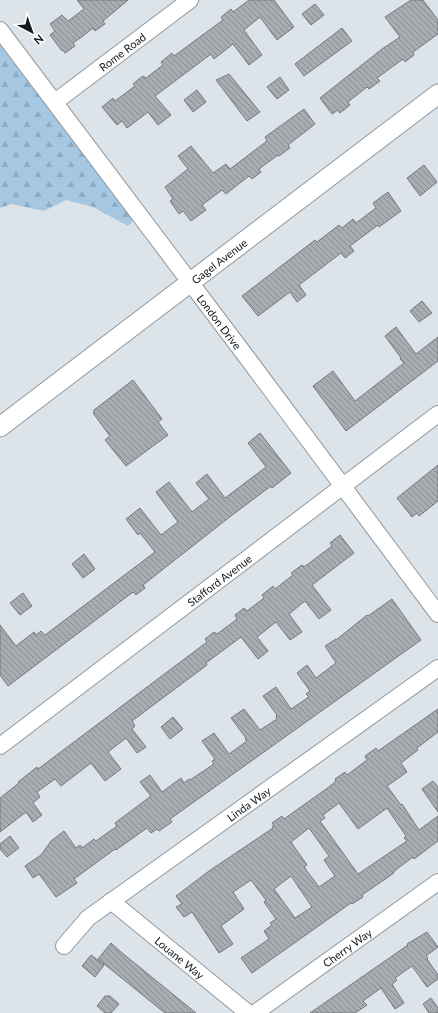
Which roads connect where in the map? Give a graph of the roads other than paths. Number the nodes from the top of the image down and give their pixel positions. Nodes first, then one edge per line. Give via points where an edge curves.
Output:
1 (190, 0) edge
2 (0, 30) edge
3 (438, 94) edge
4 (55, 102) junction
5 (190, 283) junction
6 (438, 414) edge
7 (0, 426) edge
8 (343, 486) junction
9 (438, 614) edge
10 (438, 668) edge
11 (0, 746) edge
12 (438, 882) edge
13 (111, 901) junction
14 (64, 946) dead end
15 (248, 1013) edge
16 (255, 1013) edge

1 - 4 street, Rome Road
2 - 4 street, London Drive
3 - 5 street, Gagel Avenue
4 - 5 street, London Drive
5 - 7 street, Gagel Avenue
5 - 8 street, London Drive
6 - 8 street, Stafford Avenue
8 - 9 street, London Drive
8 - 11 street, Stafford Avenue
10 - 13 street, Linda Way
12 - 16 street, Cherry Way
13 - 14 street, Linda Way via 88,918
13 - 15 street, Louane Way

